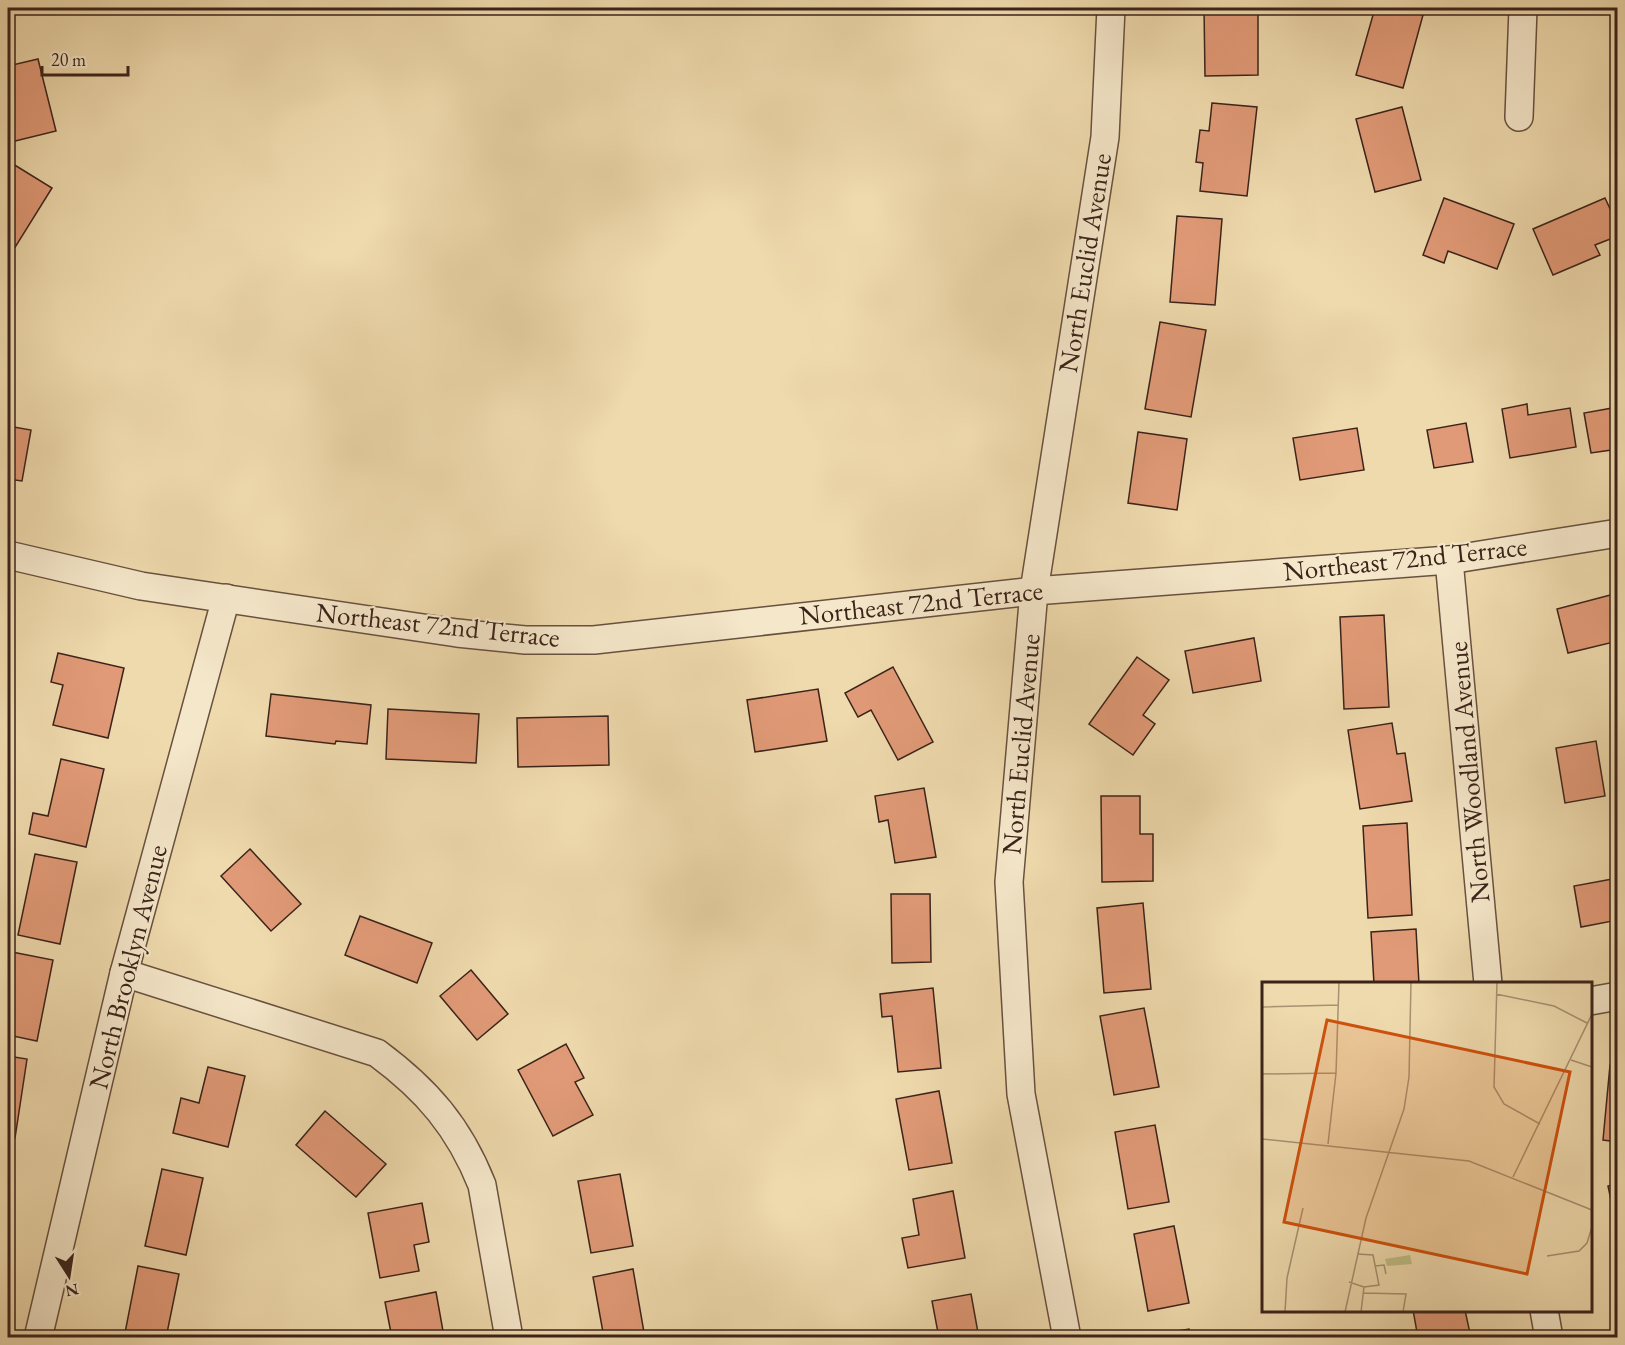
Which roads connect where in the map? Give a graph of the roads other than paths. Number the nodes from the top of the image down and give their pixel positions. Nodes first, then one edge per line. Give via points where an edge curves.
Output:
1 (1111, 8) edge
2 (1523, 8) edge
3 (1519, 117) dead end
4 (1617, 533) edge
5 (8, 555) edge
6 (1449, 560) junction
7 (1034, 591) junction
8 (226, 598) junction
9 (124, 973) junction
10 (1488, 982) edge
11 (1617, 996) edge
12 (1592, 1001) edge
13 (1544, 1312) edge
14 (38, 1338) edge
15 (510, 1338) edge
16 (1067, 1338) edge
17 (1549, 1338) edge

1 - 7 street, North Euclid Avenue via 1105,137
2 - 3 street
4 - 6 street, Northeast 72nd Terrace
5 - 8 street, Northeast 72nd Terrace via 141,586
6 - 7 street, Northeast 72nd Terrace
6 - 10 street, North Woodland Avenue
7 - 8 street, Northeast 72nd Terrace via 594,640 525,640 457,633
7 - 16 street, North Euclid Avenue via 1009,882 1021,1094
8 - 9 street, North Brooklyn Avenue
9 - 14 street, North Brooklyn Avenue
9 - 15 street via 377,1053 410,1077 440,1109 464,1146 482,1185
11 - 12 street
13 - 17 street

